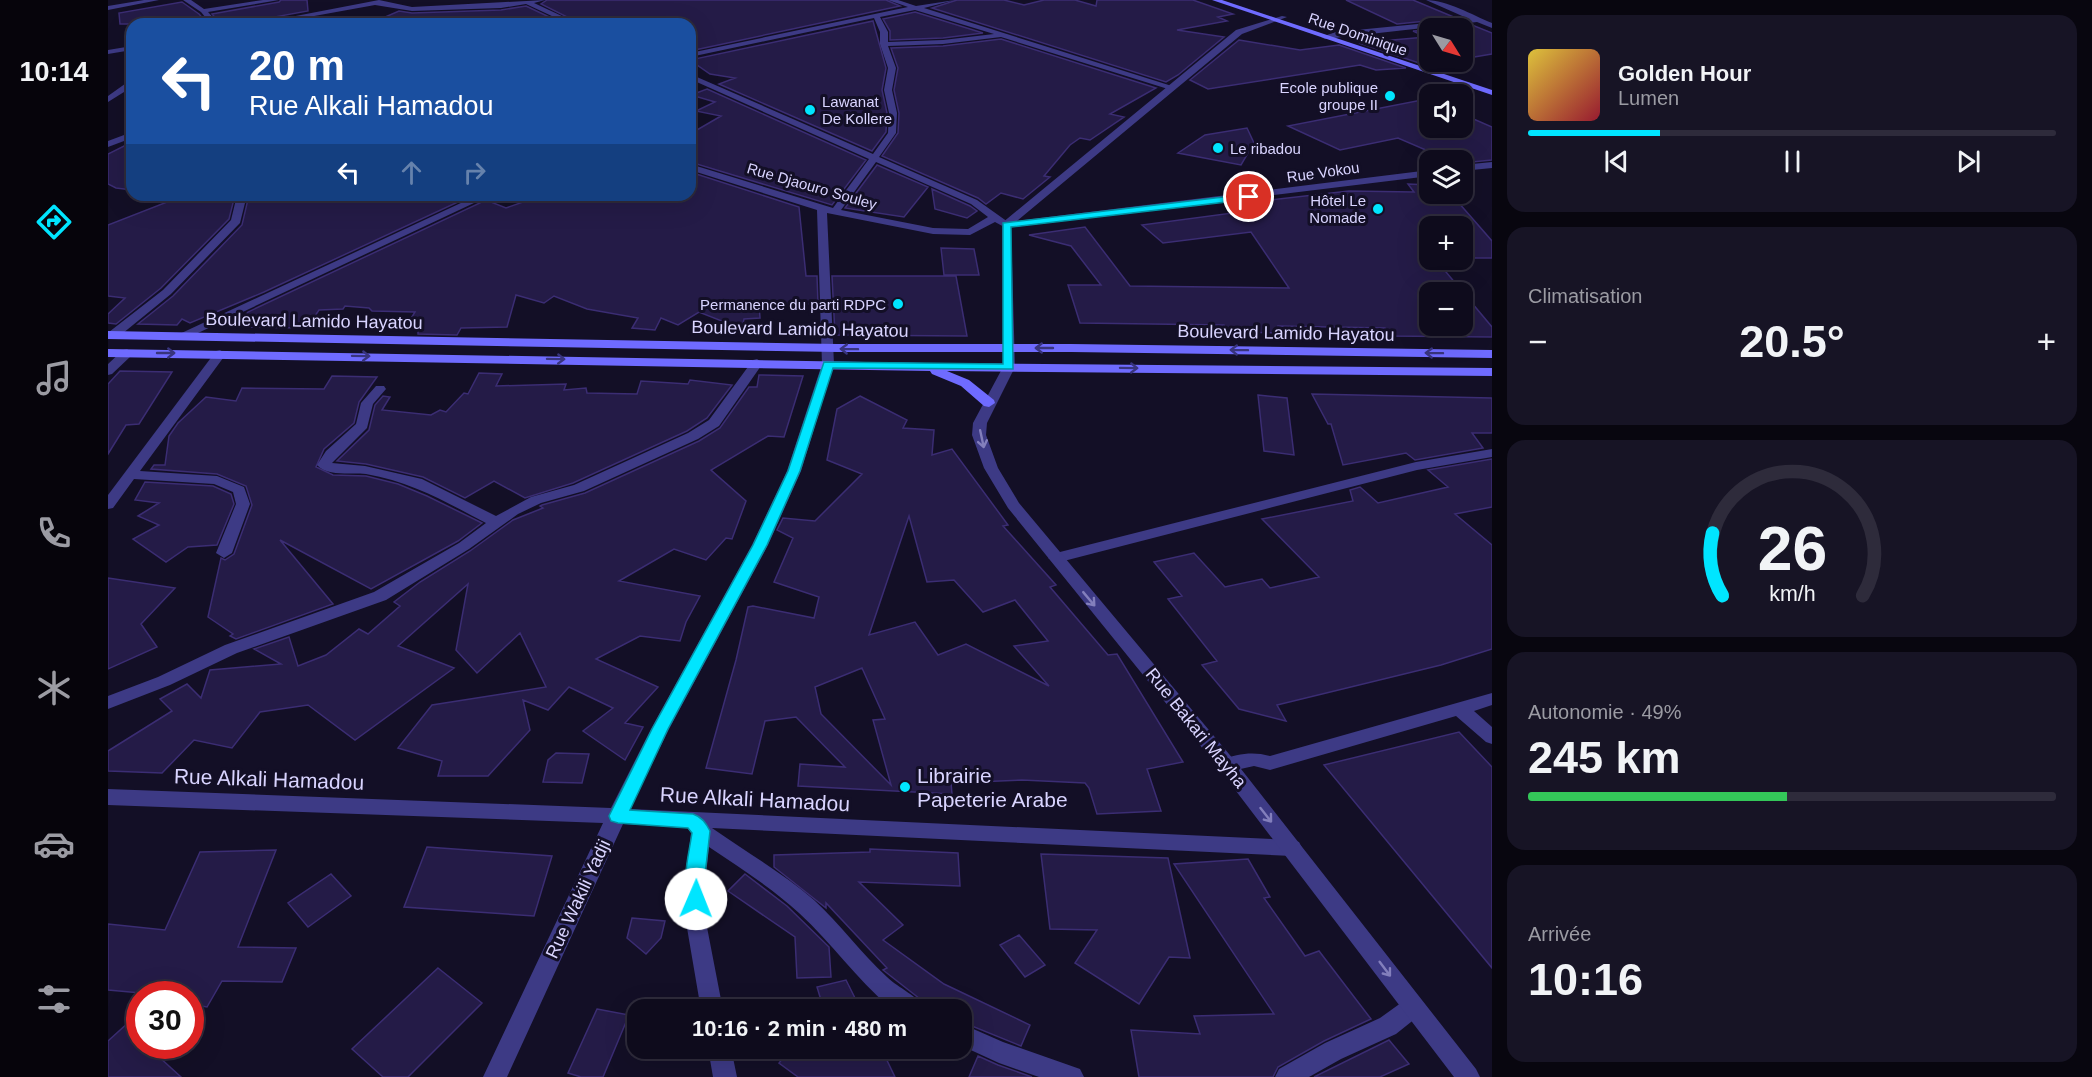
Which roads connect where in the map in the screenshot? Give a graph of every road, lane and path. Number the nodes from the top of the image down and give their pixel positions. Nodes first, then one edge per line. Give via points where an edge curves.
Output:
1 (156, 0) edge
2 (186, 0) edge
3 (276, 0) edge
4 (390, 0) edge
5 (520, 0) edge
6 (542, 0) edge
7 (891, 0) edge
8 (952, 0) edge
9 (1215, 0) edge
10 (1232, 0) edge
11 (1429, 0) edge
12 (375, 3) junction
13 (529, 4) junction
14 (108, 8) edge
15 (912, 8) junction
16 (203, 11) junction
17 (876, 16) junction
18 (1284, 17) junction
19 (209, 18) edge
20 (291, 18) edge
21 (561, 18) edge
22 (1273, 19) junction
23 (1478, 20) junction
24 (1492, 26) edge
25 (1336, 34) junction
26 (1002, 36) junction
27 (1325, 38) junction
28 (884, 44) junction
29 (126, 49) edge
30 (108, 52) edge
31 (696, 54) edge
32 (696, 79) edge
33 (1492, 86) edge
34 (126, 87) edge
35 (1170, 87) junction
36 (1492, 93) edge
37 (108, 100) edge
38 (126, 137) edge
39 (108, 144) edge
40 (875, 157) junction
41 (1492, 165) edge
42 (1473, 167) edge
43 (696, 169) edge
44 (1419, 174) edge
45 (241, 201) edge
46 (473, 201) edge
47 (822, 208) junction
48 (836, 212) junction
49 (994, 217) junction
50 (1006, 225) junction
51 (110, 335) edge
52 (179, 337) junction
53 (427, 341) junction
54 (1009, 348) junction
55 (108, 353) edge
56 (127, 353) junction
57 (220, 354) junction
58 (1492, 354) edge
59 (827, 356) junction
60 (417, 357) junction
61 (757, 363) junction
62 (924, 367) junction
63 (1009, 367) junction
64 (108, 371) edge
65 (1492, 372) edge
66 (380, 389) dead end
67 (988, 403) junction
68 (1492, 453) edge
69 (130, 475) junction
70 (108, 505) edge
71 (496, 522) junction
72 (224, 553) dead end
73 (1056, 558) junction
74 (1492, 699) edge
75 (108, 703) edge
76 (1459, 708) junction
77 (1492, 737) edge
78 (1227, 765) junction
79 (108, 797) edge
80 (618, 816) junction
81 (697, 826) junction
82 (1292, 848) junction
83 (710, 999) edge
84 (895, 999) edge
85 (1413, 1006) junction
86 (972, 1040) edge
87 (721, 1059) edge
88 (495, 1077) edge
89 (725, 1077) edge
90 (1072, 1077) edge
91 (1287, 1077) edge
92 (1468, 1077) edge

1 - 14 street
2 - 16 street
3 - 16 street
4 - 12 street
5 - 13 street
6 - 13 street
7 - 15 street
8 - 15 street
9 - 22 main road, Rue Dominique
10 - 18 main road, Rue Dominique
11 - 23 street
12 - 13 street via 407,9
12 - 20 street
13 - 21 street
15 - 17 street
15 - 26 street
16 - 19 street
17 - 28 street via 884,32
17 - 31 street
18 - 22 street
18 - 25 main road, Rue Dominique
22 - 27 main road, Rue Dominique
22 - 35 street via 1239,32
23 - 24 street
23 - 25 street
25 - 27 street
25 - 33 main road, Rue Dominique
26 - 28 street
26 - 35 street
27 - 36 main road, Rue Dominique
28 - 40 street via 892,68 888,90 892,133
29 - 30 street
32 - 40 street
34 - 37 street
35 - 50 street
38 - 39 street
40 - 48 street
40 - 49 street via 974,202
41 - 42 street
43 - 47 street, Rue Djaouro Souley
44 - 50 street, Rue Vokou
45 - 51 street via 236,221 167,292
46 - 52 street
47 - 48 street, Rue Djaouro Souley
47 - 59 street, Rue Wakili Yadji
48 - 49 street, Rue Djaouro Souley via 933,231 970,232
49 - 50 street
50 - 54 street
51 - 52 main road, Boulevard Lamido Hayatou
52 - 53 main road, Boulevard Lamido Hayatou
53 - 59 main road, Boulevard Lamido Hayatou
53 - 60 main road
58 -> 54 main road, Boulevard Lamido Hayatou
54 -> 59 main road, Boulevard Lamido Hayatou
54 - 63 street
55 - 56 main road, Boulevard Lamido Hayatou
56 -> 57 main road, Boulevard Lamido Hayatou
56 - 64 street
57 -> 60 main road, Boulevard Lamido Hayatou
57 - 69 street
59 - 61 main road, Boulevard Lamido Hayatou
59 - 62 main road, Boulevard Lamido Hayatou
59 - 80 street, Rue Wakili Yadji via 789,482
60 -> 61 main road, Boulevard Lamido Hayatou
61 - 71 street via 719,417 693,436 579,488 536,500
62 - 63 main road, Boulevard Lamido Hayatou
62 - 67 main road via 965,383
63 -> 65 main road, Boulevard Lamido Hayatou
63 - 67 street, Rue Bakari Mayha
66 - 71 street via 367,403 362,425 331,453 324,465 417,482
67 -> 73 street, Rue Bakari Mayha via 979,435 991,468 1013,505
68 - 73 street via 1416,466
69 - 70 street
69 - 72 street via 217,480 239,490 243,504
71 - 75 street via 464,546 380,596 231,649
73 -> 78 street, Rue Bakari Mayha
74 - 76 street
76 - 77 street
76 - 78 street via 1270,763 1254,759
78 -> 82 street, Rue Bakari Mayha
79 - 80 street, Rue Alkali Hamadou
80 - 81 street, Rue Alkali Hamadou
80 - 88 street, Rue Wakili Yadji
81 - 82 street, Rue Alkali Hamadou
81 - 83 street via 696,922
81 - 84 street via 807,907
82 -> 85 street, Rue Bakari Mayha
85 - 91 street via 1388,1026
85 - 92 street, Rue Bakari Mayha
86 - 90 street
87 - 89 street

